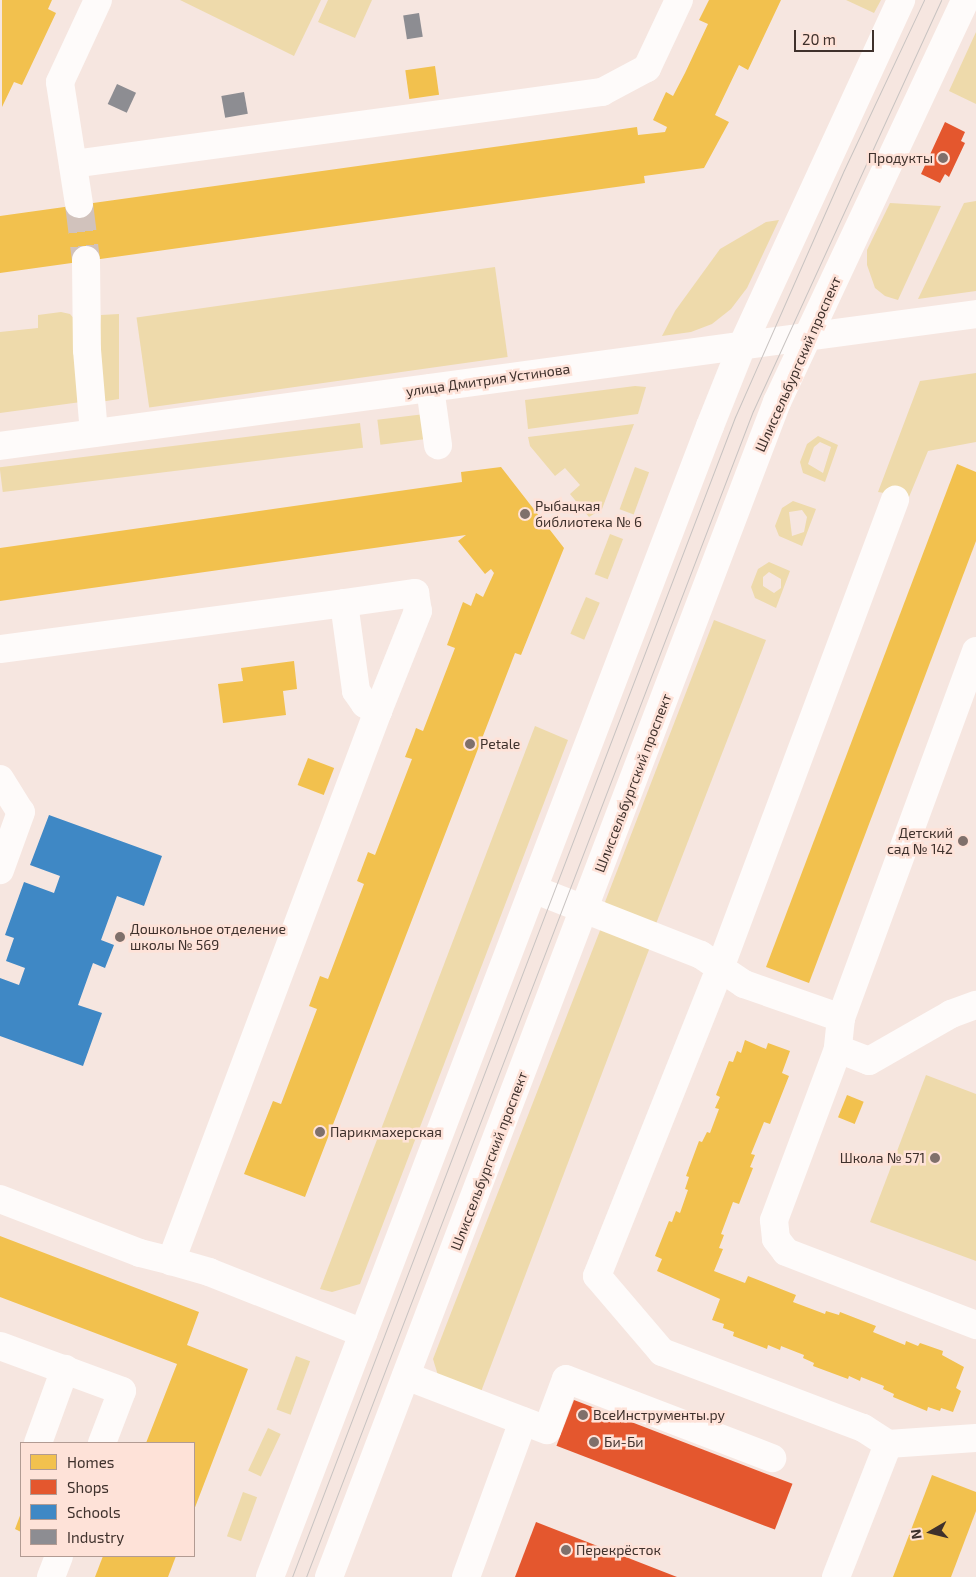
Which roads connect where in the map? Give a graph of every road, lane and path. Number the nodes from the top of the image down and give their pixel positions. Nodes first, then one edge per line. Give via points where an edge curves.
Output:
1 (98, 0) edge
2 (679, 0) edge
3 (901, 0) edge
4 (965, 0) edge
5 (73, 164) junction
6 (79, 204) tunnel mouth
7 (86, 260) tunnel mouth
8 (976, 314) edge
9 (807, 337) junction
10 (742, 346) junction
11 (430, 388) junction
12 (94, 433) junction
13 (438, 445) dead end
14 (0, 446) edge
15 (895, 500) dead end
16 (344, 603) junction
17 (0, 649) edge
18 (976, 652) edge
19 (378, 711) junction
20 (0, 779) edge
21 (0, 870) edge
22 (533, 889) junction
23 (585, 909) junction
24 (720, 968) junction
25 (976, 1005) edge
26 (841, 1018) junction
27 (838, 1050) junction
28 (0, 1199) edge
29 (171, 1261) junction
30 (976, 1326) edge
31 (363, 1333) junction
32 (0, 1346) edge
33 (65, 1370) junction
34 (406, 1376) junction
35 (524, 1421) junction
36 (976, 1438) edge
37 (38, 1442) edge
38 (102, 1442) edge
39 (888, 1444) junction
40 (772, 1458) dead end
41 (59, 1557) edge
42 (51, 1577) edge
43 (270, 1577) edge
44 (329, 1577) edge
45 (466, 1577) edge
46 (836, 1577) edge

1 - 5 main road via 60,82
2 - 5 main road via 647,68 602,92
3 - 10 main road
4 - 9 main road, Шлиссельбургский проспект
5 - 6 main road
7 - 12 main road via 87,350
8 - 9 main road, улица Дмитрия Устинова
9 - 10 main road, улица Дмитрия Устинова
9 - 23 main road, Шлиссельбургский проспект via 777,402
10 - 11 main road, улица Дмитрия Устинова
10 - 22 main road
11 - 12 main road, улица Дмитрия Устинова
11 - 13 main road
12 - 14 main road, улица Дмитрия Устинова
15 - 24 main road
16 - 17 main road
16 - 19 main road via 356,691 365,704
16 - 19 main road via 415,593 418,611
18 - 26 main road
19 - 29 main road
20 - 21 main road via 21,812
22 - 23 main road
22 - 31 main road
23 - 24 main road via 701,955
23 - 34 main road, Шлиссельбургский проспект
24 - 26 main road via 744,984
24 - 39 main road via 597,1276 662,1352 863,1428
25 - 27 main road via 952,1014 869,1061
26 - 27 main road
27 - 30 main road via 774,1220 776,1239 786,1252
28 - 29 main road via 140,1253
29 - 31 main road via 209,1272
31 - 43 main road
32 - 33 main road
33 - 37 main road
33 - 38 main road via 122,1391
34 - 35 main road
34 - 44 main road, Шлиссельбургский проспект
35 - 40 main road via 547,1430 566,1379
35 - 45 main road
36 - 39 main road
39 - 46 main road
41 - 42 main road

